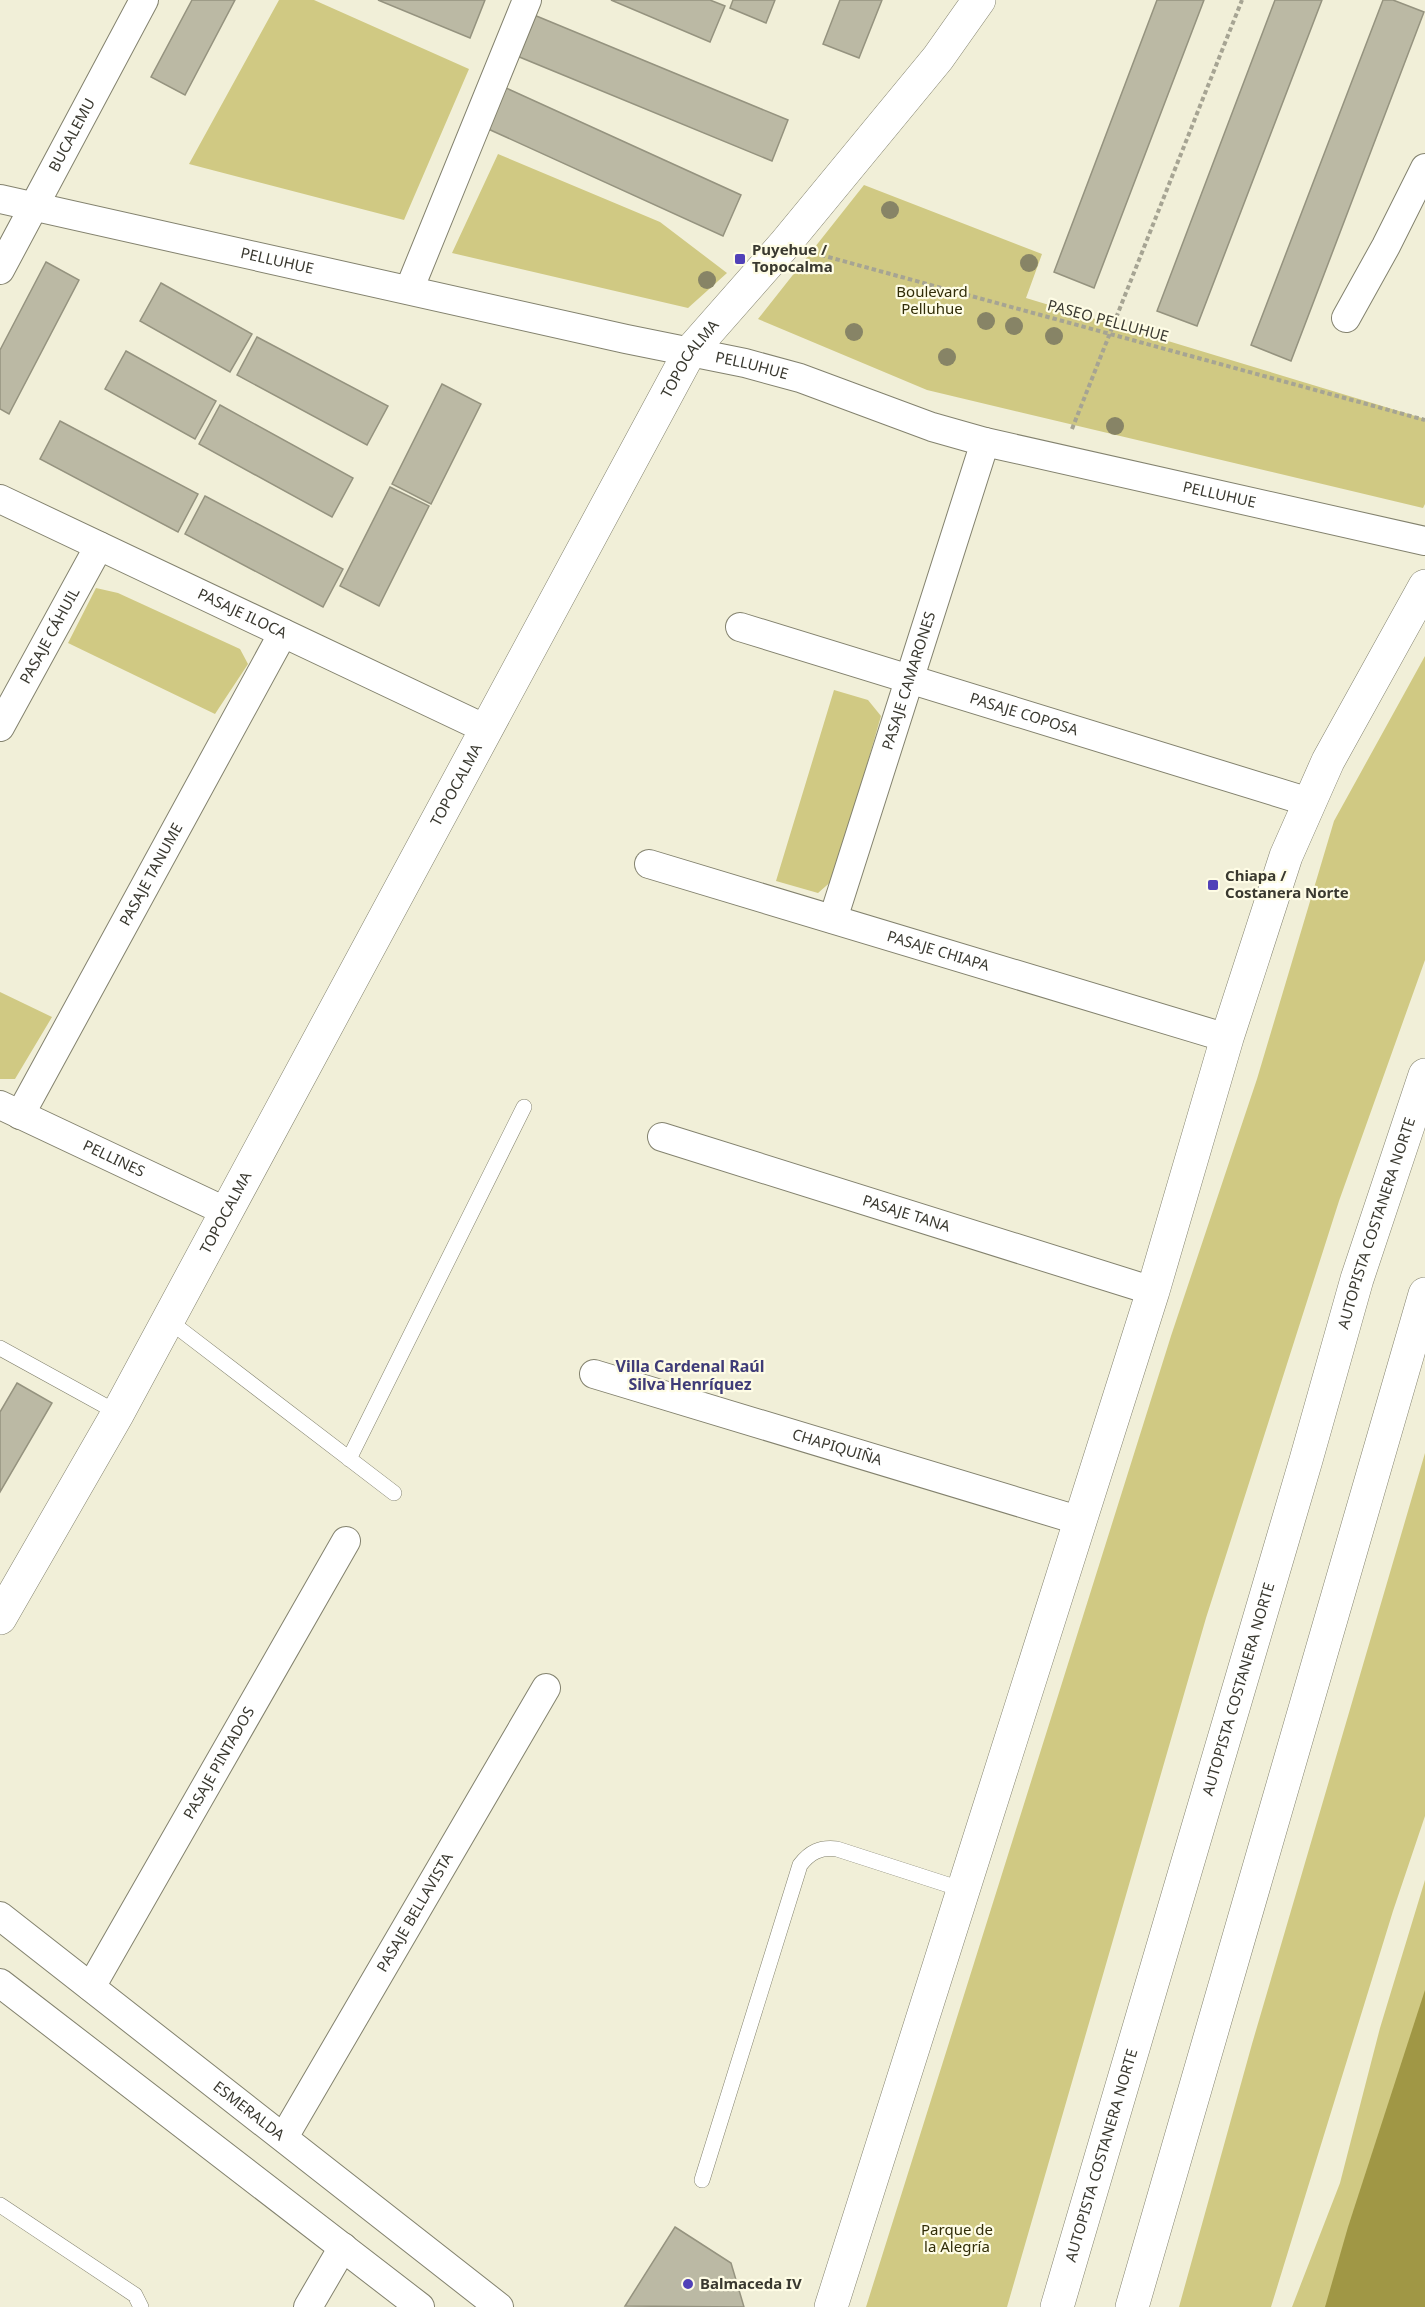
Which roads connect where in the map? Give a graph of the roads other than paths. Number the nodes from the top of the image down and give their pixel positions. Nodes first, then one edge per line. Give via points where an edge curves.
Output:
1 (144, 0) edge
2 (527, 0) edge
3 (979, 0) edge
4 (1425, 168) edge
5 (0, 199) edge
6 (34, 206) junction
7 (0, 270) edge
8 (409, 290) junction
9 (1346, 318) dead end
10 (689, 353) junction
11 (985, 442) junction
12 (0, 499) edge
13 (1425, 541) edge
14 (99, 546) junction
15 (1425, 586) edge
16 (740, 627) dead end
17 (283, 633) junction
18 (909, 680) junction
19 (0, 728) edge
20 (486, 729) junction
21 (1309, 802) junction
22 (649, 864) dead end
23 (833, 919) junction
24 (1227, 1038) junction
25 (1425, 1075) edge
26 (524, 1107) dead end
27 (10, 1110) edge
28 (662, 1137) dead end
29 (227, 1212) junction
30 (1153, 1291) junction
31 (1425, 1294) edge
32 (168, 1320) junction
33 (2, 1354) edge
34 (594, 1374) dead end
35 (118, 1413) junction
36 (349, 1459) junction
37 (394, 1493) dead end
38 (1081, 1521) junction
39 (346, 1541) dead end
40 (0, 1617) edge
41 (546, 1688) dead end
42 (964, 1890) junction
43 (0, 1916) edge
44 (0, 1983) edge
45 (92, 1987) junction
46 (284, 2137) junction
47 (702, 2180) dead end
48 (0, 2205) edge
49 (343, 2247) junction
50 (141, 2307) edge
51 (308, 2307) edge
52 (420, 2307) edge
53 (499, 2307) edge
54 (831, 2307) edge
55 (1057, 2307) edge
56 (1132, 2307) edge

1 - 6 street, BUCALEMU
2 - 8 street
3 - 10 main road, TOPOCALMA via 938,58
4 - 9 street
5 - 6 street, PELLUHUE
6 - 7 street, BUCALEMU
6 - 8 street, PELLUHUE
8 - 10 street, PELLUHUE
10 - 11 street, PELLUHUE via 800,378 922,424
10 - 20 main road, TOPOCALMA
11 - 13 street, PELLUHUE
11 - 18 street, PASAJE CAMARONES
12 - 14 street, PASAJE ILOCA
14 - 17 street, PASAJE ILOCA
14 - 19 street, PASAJE CÁHUIL
15 - 21 main road
16 - 18 street, PASAJE COPOSA
17 - 20 street, PASAJE ILOCA
17 - 27 street, PASAJE TANUME
18 - 21 street, PASAJE COPOSA
18 - 23 street, PASAJE CAMARONES
20 - 29 main road, TOPOCALMA
21 - 24 main road via 1286,856
22 - 23 street, PASAJE CHIAPA
23 - 24 street, PASAJE CHIAPA
24 - 30 main road
25 - 55 main road, AUTOPISTA COSTANERA NORTE via 1357,1279
26 - 36 lane
27 - 29 street, PELLINES
28 - 30 street, PASAJE TANA
29 - 32 main road, TOPOCALMA
30 - 38 main road
31 - 56 main road
32 - 35 main road, TOPOCALMA
32 - 36 lane
33 - 35 lane
34 - 38 street, CHAPIQUIÑA
35 - 40 main road, TOPOCALMA
36 - 37 lane
38 - 42 main road
39 - 45 street, PASAJE PINTADOS
41 - 46 street, PASAJE BELLAVISTA
42 - 47 lane via 837,1849 820,1849 806,1858 797,1874
42 - 54 main road
43 - 45 street, ESMERALDA
44 - 49 street
45 - 46 street, ESMERALDA
46 - 53 street, ESMERALDA
48 - 50 lane via 135,2295
49 - 51 street
49 - 52 street

